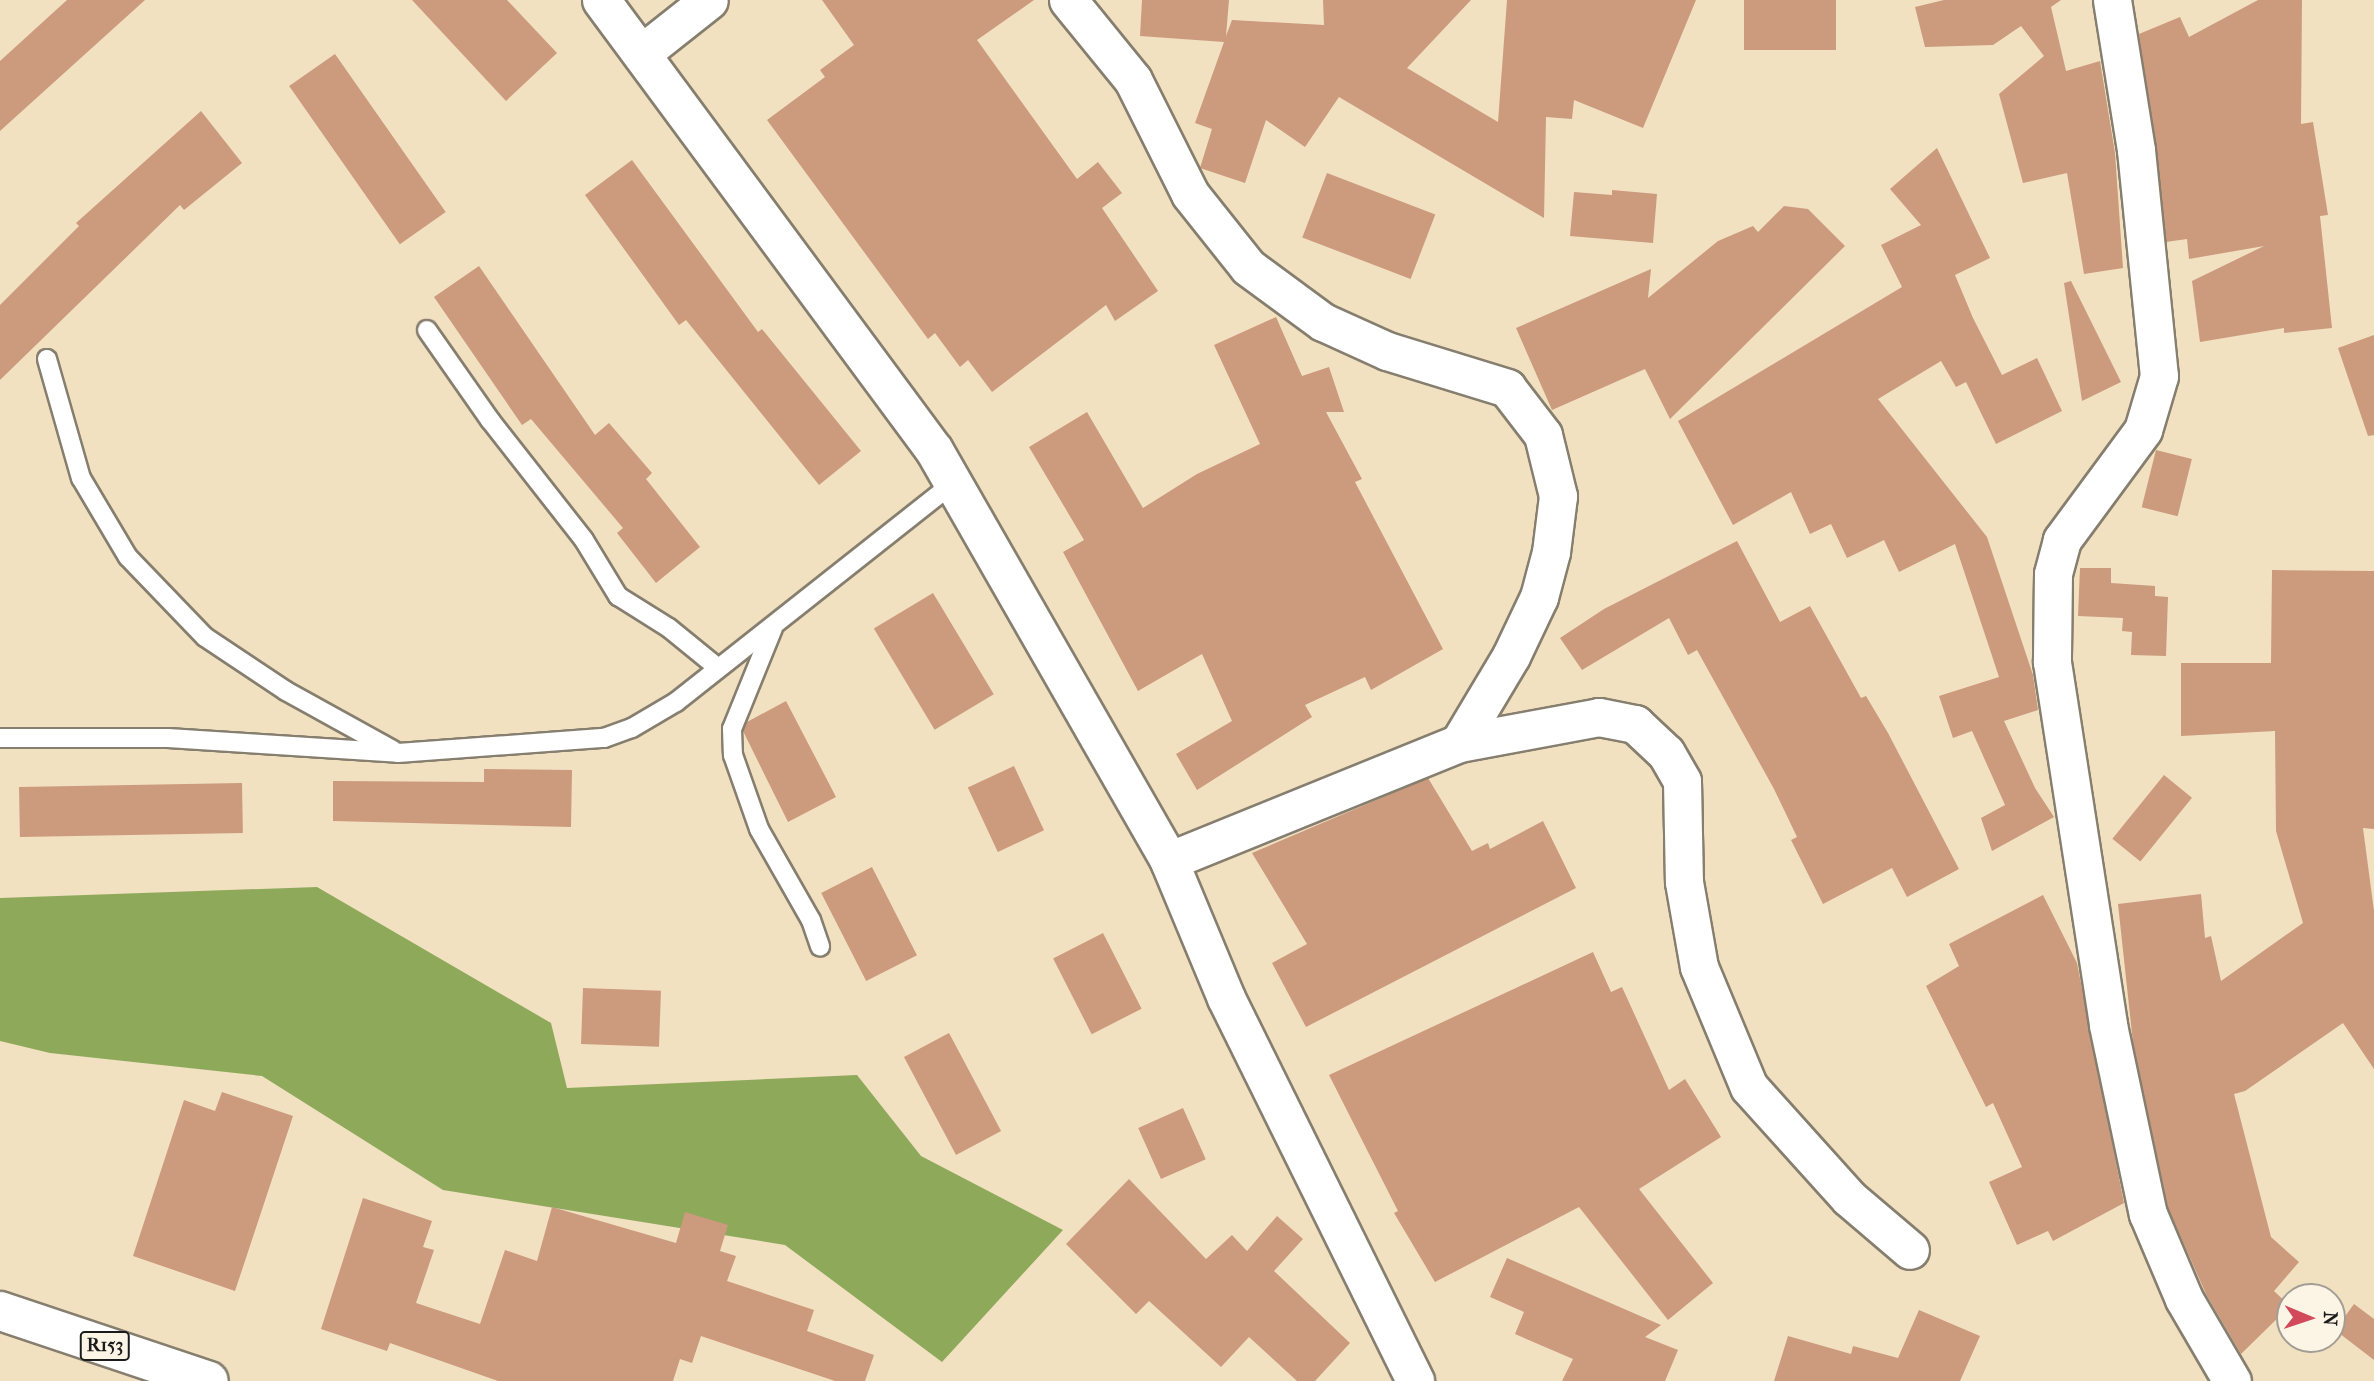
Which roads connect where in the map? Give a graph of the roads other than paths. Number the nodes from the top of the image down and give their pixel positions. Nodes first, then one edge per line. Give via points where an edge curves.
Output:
1 (601, 0) edge
2 (709, 0) edge
3 (1068, 0) edge
4 (2112, 0) edge
5 (642, 53) junction
6 (427, 330) dead end
7 (47, 359) dead end
8 (953, 483) junction
9 (774, 625) junction
10 (718, 668) junction
11 (0, 737) edge
12 (1459, 743) junction
13 (398, 753) junction
14 (1169, 861) junction
15 (820, 946) dead end
16 (1910, 1250) dead end
17 (0, 1311) edge
18 (209, 1381) edge
19 (1415, 1381) edge
20 (2232, 1381) edge

1 - 5 street
2 - 5 street
3 - 12 street via 1133,80 1190,194 1248,267 1324,322 1387,351 1507,388 1543,435 1558,496 1539,597 1511,656
4 - 20 street via 2136,150 2159,376 2143,430 2062,540 2053,574 2052,662 2108,1025 2148,1214 2184,1299
5 - 8 street via 934,450
6 - 10 lane via 584,540 618,596 669,628
7 - 13 lane via 81,478 128,557 205,637 286,691
8 - 9 lane
8 - 14 street
9 - 10 lane
9 - 15 lane via 732,729 733,755 759,829 811,920
10 - 13 lane via 676,702 604,738
11 - 13 lane via 169,738
12 - 14 street
12 - 16 street via 1600,718 1635,724 1667,754 1682,781 1684,882 1699,967 1749,1087 1850,1198
14 - 19 street via 1226,998
17 - 18 main road, R153

